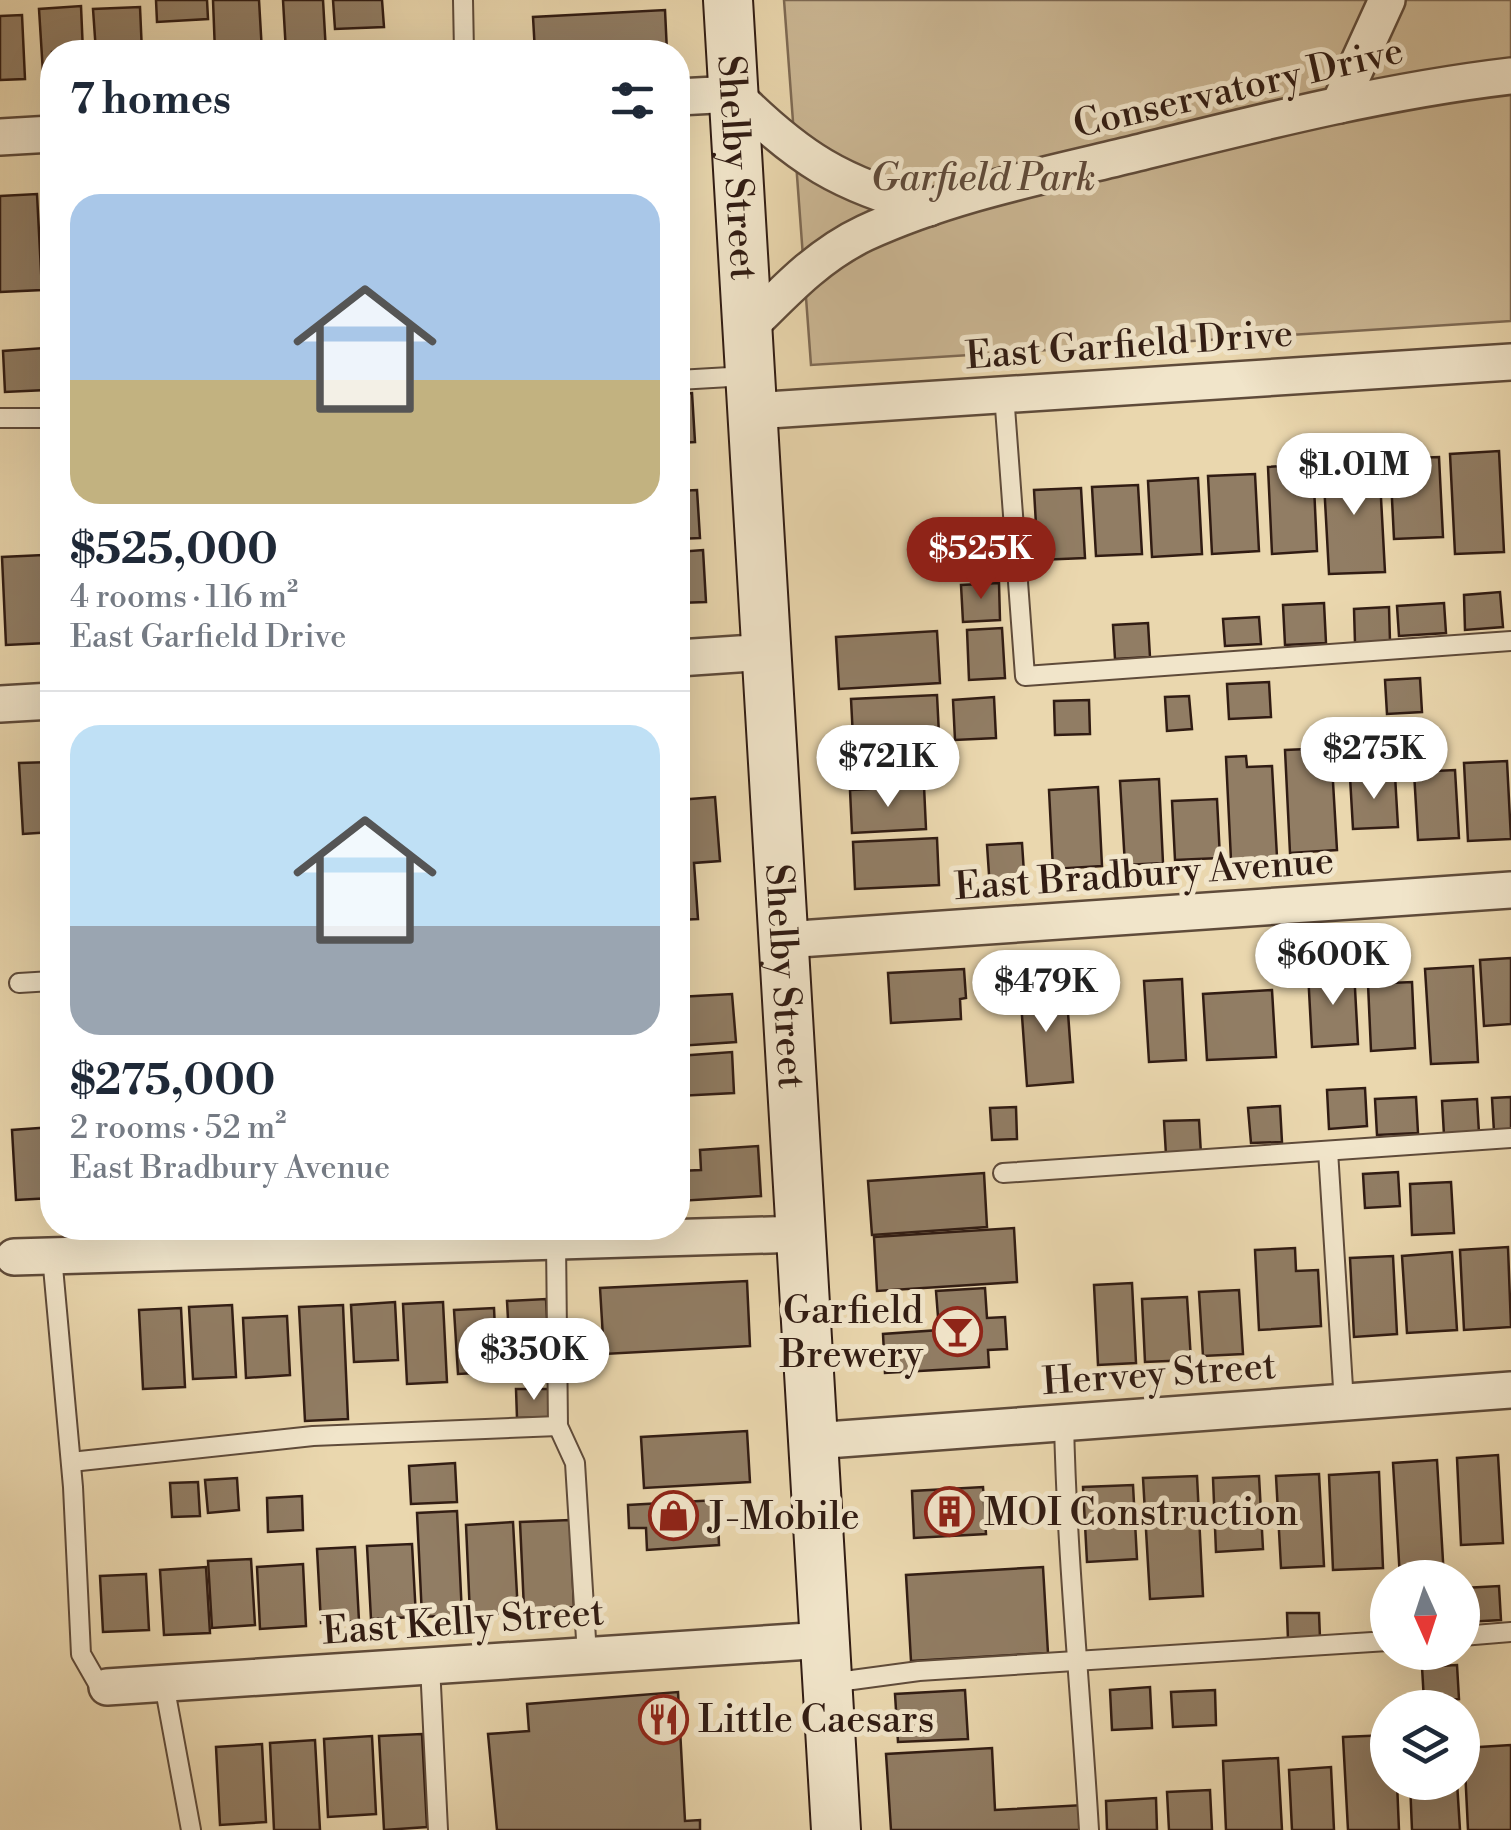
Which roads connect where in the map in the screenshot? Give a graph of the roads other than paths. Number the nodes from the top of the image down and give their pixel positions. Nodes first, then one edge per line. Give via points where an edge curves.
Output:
1 (463, 0) edge
2 (728, 0) edge
3 (1387, 0) edge
4 (464, 40) edge
5 (1511, 76) edge
6 (734, 94) junction
7 (690, 96) edge
8 (1339, 105) junction
9 (40, 135) edge
10 (0, 138) edge
11 (929, 208) junction
12 (748, 328) junction
13 (1511, 362) edge
14 (690, 382) edge
15 (751, 394) junction
16 (1004, 394) junction
17 (0, 418) edge
18 (40, 418) edge
19 (1511, 641) edge
20 (767, 652) junction
21 (690, 657) edge
22 (40, 702) edge
23 (0, 704) edge
24 (1511, 890) edge
25 (784, 940) junction
26 (40, 982) edge
27 (19, 983) dead end
28 (1511, 1138) edge
29 (1328, 1151) junction
30 (1003, 1173) dead end
31 (801, 1234) junction
32 (690, 1237) edge
33 (263, 1240) edge
34 (467, 1240) edge
35 (591, 1240) edge
36 (556, 1241) junction
37 (52, 1256) junction
38 (14, 1258) dead end
39 (1511, 1390) edge
40 (1344, 1402) junction
41 (1064, 1423) junction
42 (558, 1426) junction
43 (813, 1441) junction
44 (71, 1462) junction
45 (1511, 1632) edge
46 (1480, 1635) edge
47 (1370, 1641) edge
48 (587, 1655) junction
49 (826, 1662) junction
50 (1079, 1662) junction
51 (430, 1665) junction
52 (164, 1684) junction
53 (107, 1687) joint
54 (191, 1830) edge
55 (438, 1830) edge
56 (836, 1830) edge
57 (1089, 1830) edge

1 - 4 lane
2 - 6 main road, Shelby Street
3 - 8 street
5 - 8 street, Conservatory Drive
6 - 7 street
6 - 11 street, Conservatory Drive via 810,160 877,194
6 - 12 main road, Shelby Street
8 - 11 street, Conservatory Drive
9 - 10 street
11 - 12 street, Conservatory Drive via 862,235 804,272
12 - 15 main road, Shelby Street
13 - 16 street, East Garfield Drive
14 - 15 lane
15 - 16 street, East Garfield Drive
15 - 20 main road, Shelby Street
16 - 19 lane via 1025,676
17 - 18 lane
20 - 21 street
20 - 25 main road, Shelby Street
22 - 23 street
24 - 25 street, East Bradbury Avenue
25 - 31 main road, Shelby Street
26 - 27 lane
28 - 29 lane
29 - 30 lane
29 - 40 lane
31 - 32 street
31 - 43 main road, Shelby Street
33 - 37 street
34 - 36 street
35 - 36 street
36 - 42 lane
37 - 38 street
37 - 44 lane
39 - 40 street, Hervey Street
40 - 41 street, Hervey Street
41 - 43 street, Hervey Street
41 - 50 lane
42 - 44 lane via 313,1436
42 - 48 lane via 575,1463
43 - 49 main road, Shelby Street
44 - 53 lane via 81,1654
45 - 46 lane
47 - 50 lane
48 - 49 street, East Kelly Street
48 - 51 street, East Kelly Street
49 - 50 lane via 919,1671
49 - 56 main road, Shelby Street
50 - 57 lane
51 - 52 street, East Kelly Street
51 - 55 lane
52 - 53 street, East Kelly Street
52 - 54 lane

